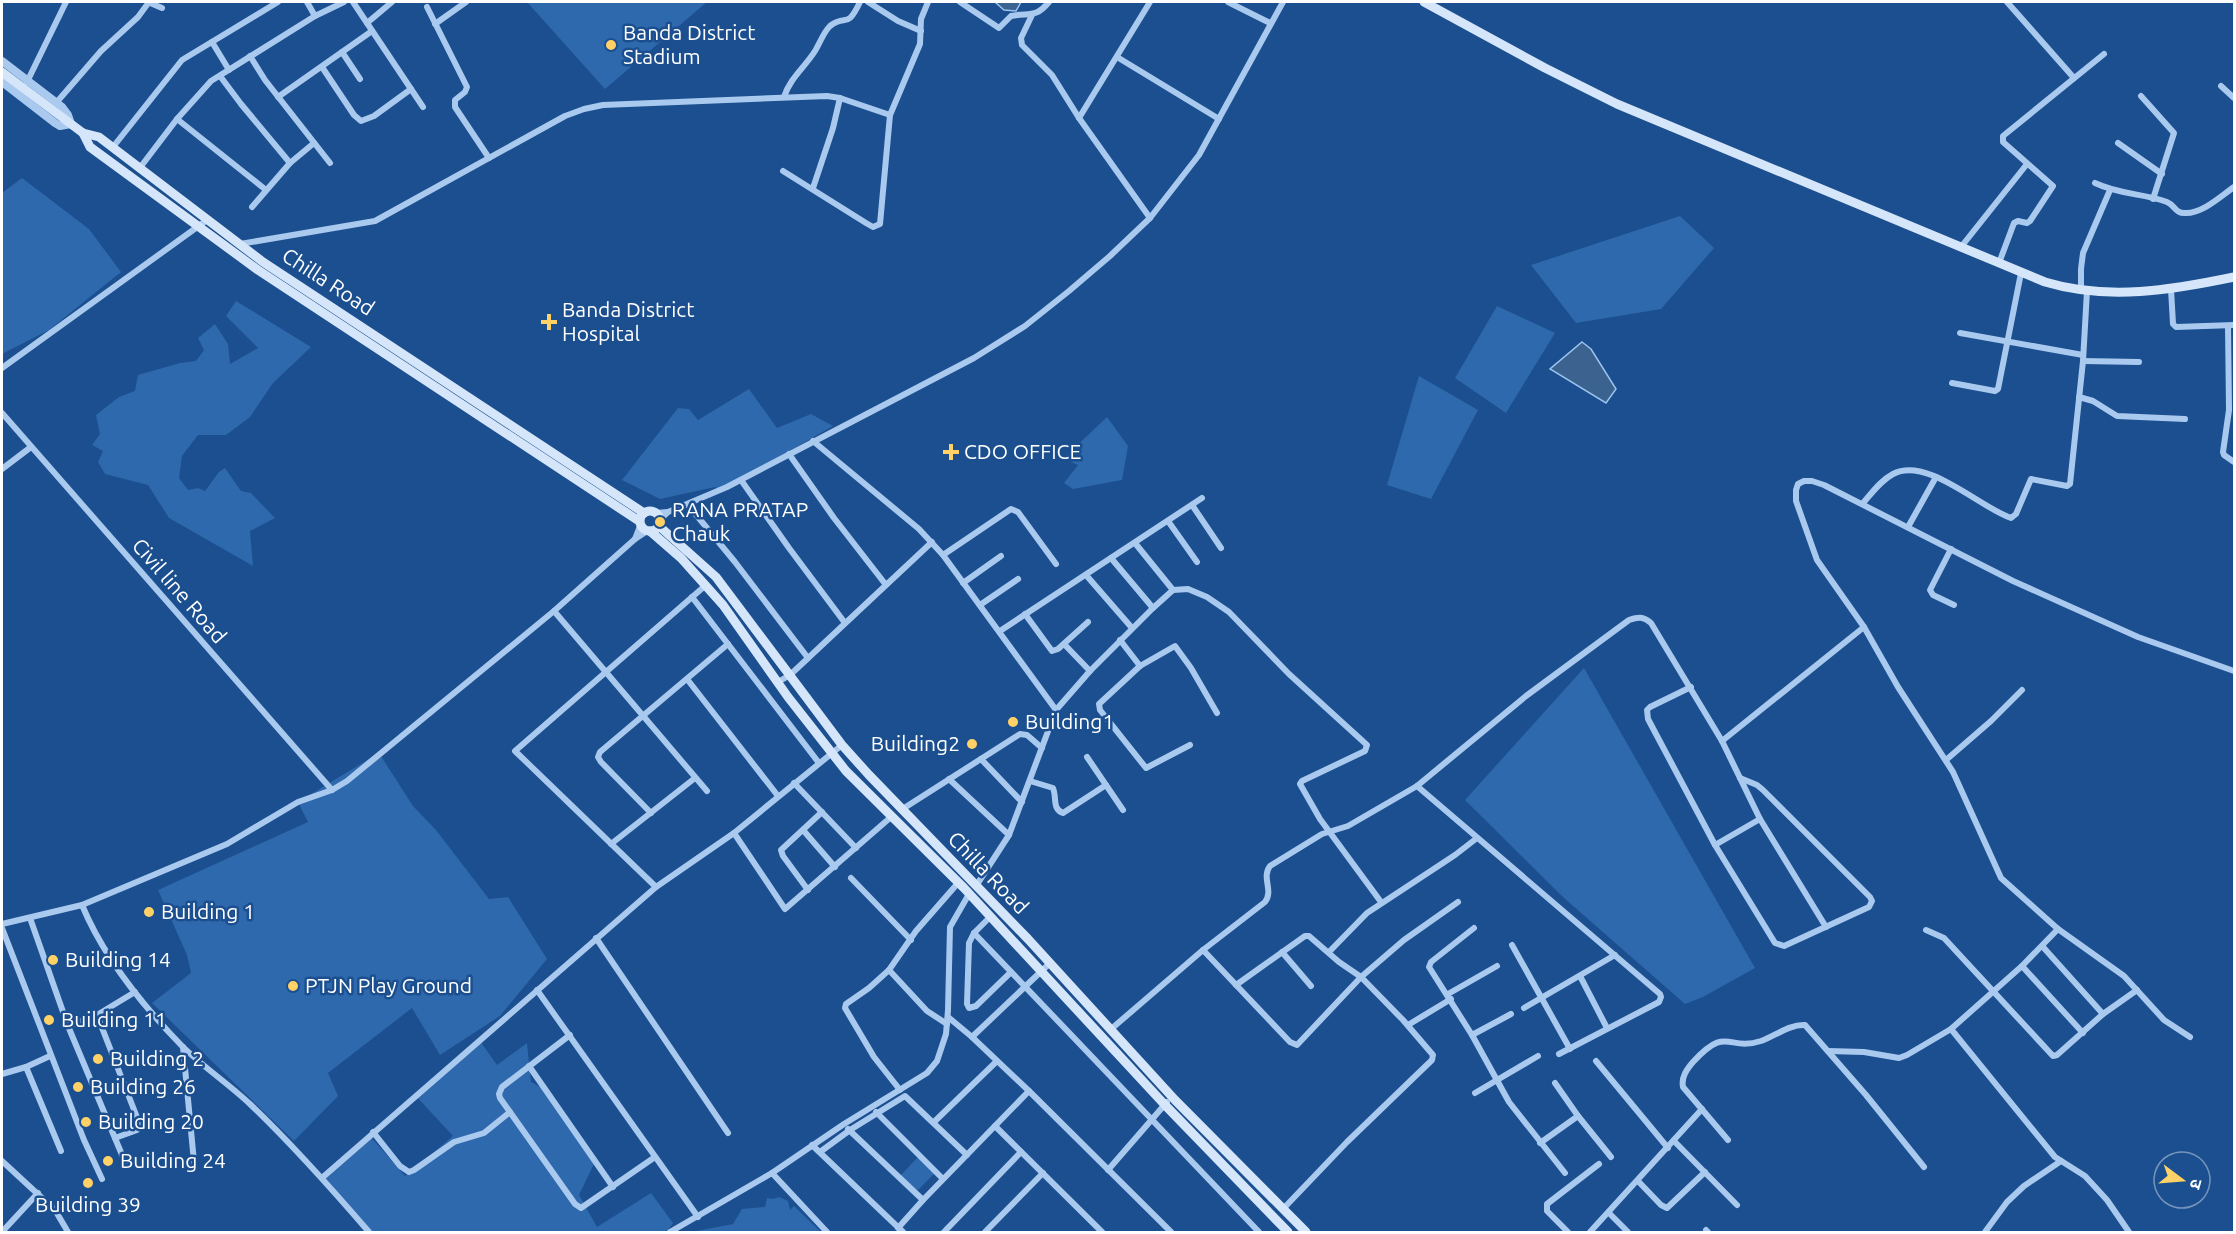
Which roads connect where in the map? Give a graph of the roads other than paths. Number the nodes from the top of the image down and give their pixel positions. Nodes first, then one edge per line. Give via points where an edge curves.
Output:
1 (66, 2) edge
2 (148, 2) edge
3 (278, 2) edge
4 (307, 2) edge
5 (344, 2) edge
6 (353, 2) edge
7 (392, 2) edge
8 (466, 2) edge
9 (860, 2) edge
10 (868, 2) edge
11 (928, 2) edge
12 (960, 2) edge
13 (1049, 2) edge
14 (1150, 2) edge
15 (1228, 2) edge
16 (1283, 2) edge
17 (1424, 2) edge
18 (2007, 2) edge
19 (428, 7) dead end
20 (162, 8) dead end
21 (1032, 15) junction
22 (315, 16) junction
23 (367, 23) junction
24 (1270, 23) junction
25 (435, 24) junction
26 (372, 31) junction
27 (921, 31) junction
28 (212, 42) junction
29 (342, 52) junction
30 (2104, 54) dead end
31 (250, 56) junction
32 (1117, 57) junction
33 (2, 61) edge
34 (321, 67) junction
35 (230, 70) junction
36 (2, 72) edge
37 (220, 76) junction
38 (2074, 78) junction
39 (360, 79) dead end
40 (27, 81) junction
41 (2, 82) edge
42 (2221, 86) dead end
43 (411, 89) junction
44 (2141, 96) dead end
45 (278, 97) junction
46 (784, 97) junction
47 (840, 98) junction
48 (2235, 98) edge
49 (53, 105) junction
50 (423, 107) dead end
51 (890, 115) junction
52 (1079, 118) junction
53 (177, 119) junction
54 (1219, 119) junction
55 (71, 124) junction
56 (83, 133) junction
57 (314, 143) junction
58 (2118, 143) dead end
59 (113, 147) junction
60 (489, 158) junction
61 (290, 163) junction
62 (330, 163) dead end
63 (2027, 164) junction
64 (139, 169) junction
65 (783, 171) dead end
66 (2162, 174) junction
67 (2096, 183) dead end
68 (2235, 186) edge
69 (813, 188) junction
70 (266, 190) junction
71 (2110, 190) junction
72 (2153, 199) junction
73 (252, 207) dead end
74 (1149, 218) junction
75 (207, 220) junction
76 (199, 227) junction
77 (240, 244) junction
78 (1961, 247) junction
79 (1999, 263) junction
80 (2021, 273) junction
81 (2235, 277) edge
82 (2171, 289) junction
83 (2084, 291) junction
84 (2231, 325) edge
85 (1960, 333) dead end
86 (2007, 342) junction
87 (2083, 358) junction
88 (2139, 362) dead end
89 (2, 368) edge
90 (2231, 371) edge
91 (1952, 383) dead end
92 (2079, 397) junction
93 (478, 402) junction
94 (2232, 409) edge
95 (471, 412) junction
96 (2, 413) edge
97 (2186, 419) dead end
98 (813, 441) junction
99 (31, 447) junction
100 (789, 454) junction
101 (2235, 462) edge
102 (2, 469) edge
103 (1936, 477) junction
104 (741, 480) junction
105 (1202, 498) dead end
106 (1863, 503) junction
107 (688, 505) junction
108 (1192, 505) junction
109 (1168, 520) junction
110 (649, 523) junction
111 (1908, 527) junction
112 (932, 542) junction
113 (1135, 543) junction
114 (1221, 548) dead end
115 (1951, 549) junction
116 (943, 555) junction
117 (1000, 556) dead end
118 (1111, 558) junction
119 (1197, 562) dead end
120 (1056, 564) dead end
121 (1086, 575) junction
122 (1018, 579) dead end
123 (963, 583) junction
124 (706, 585) junction
125 (886, 585) junction
126 (1173, 590) junction
127 (692, 597) junction
128 (980, 605) junction
129 (1954, 605) dead end
130 (1153, 608) junction
131 (554, 611) junction
132 (1025, 614) junction
133 (1088, 622) dead end
134 (845, 623) junction
135 (1864, 627) junction
136 (1132, 628) junction
137 (1000, 632) junction
138 (1120, 640) junction
139 (728, 644) junction
140 (1064, 644) junction
141 (808, 658) junction
142 (1140, 666) junction
143 (1090, 670) junction
144 (606, 671) junction
145 (2235, 671) edge
146 (790, 675) junction
147 (687, 679) junction
148 (778, 682) junction
149 (1691, 687) junction
150 (2022, 690) dead end
151 (1056, 710) junction
152 (1217, 713) dead end
153 (643, 715) junction
154 (1722, 741) junction
155 (842, 745) junction
156 (1190, 745) dead end
157 (1042, 748) junction
158 (830, 754) junction
159 (1087, 757) dead end
160 (981, 759) junction
161 (1946, 760) junction
162 (819, 763) junction
163 (695, 778) junction
164 (1740, 778) junction
165 (949, 779) junction
166 (1030, 781) junction
167 (794, 783) junction
168 (1106, 785) junction
169 (1418, 786) junction
170 (332, 790) junction
171 (707, 791) dead end
172 (778, 796) junction
173 (1022, 802) junction
174 (901, 810) junction
175 (1123, 810) dead end
176 (822, 812) junction
177 (651, 813) junction
178 (891, 817) junction
179 (1760, 819) junction
180 (803, 830) junction
181 (1330, 832) junction
182 (734, 833) junction
183 (1009, 835) junction
184 (1477, 838) junction
185 (611, 844) junction
186 (1715, 845) junction
187 (856, 848) junction
188 (835, 867) junction
189 (851, 878) dead end
190 (958, 883) junction
191 (656, 887) junction
192 (808, 890) junction
193 (972, 890) junction
194 (1381, 902) junction
195 (1458, 902) dead end
196 (82, 905) junction
197 (990, 917) junction
198 (30, 918) junction
199 (2, 926) edge
200 (1826, 927) junction
201 (1474, 928) dead end
202 (2058, 929) junction
203 (1926, 930) dead end
204 (974, 933) junction
205 (596, 938) junction
206 (911, 940) junction
207 (1512, 945) dead end
208 (2043, 947) junction
209 (1203, 950) junction
210 (1282, 952) junction
211 (1329, 952) junction
212 (1615, 955) junction
213 (1050, 963) junction
214 (1497, 966) dead end
215 (2022, 966) junction
216 (890, 970) junction
217 (1040, 970) junction
218 (1011, 972) junction
219 (1580, 976) junction
220 (1361, 977) junction
221 (1236, 985) junction
222 (1024, 986) junction
223 (1311, 986) dead end
224 (537, 990) junction
225 (1993, 990) junction
226 (2137, 990) junction
227 (135, 992) junction
228 (1449, 996) junction
229 (1541, 998) junction
230 (1524, 1008) dead end
231 (1511, 1014) dead end
232 (2103, 1014) junction
233 (97, 1015) junction
234 (947, 1021) junction
235 (1408, 1025) junction
236 (68, 1026) junction
237 (1607, 1028) junction
238 (1951, 1029) junction
239 (1110, 1030) junction
240 (2083, 1033) junction
241 (570, 1035) junction
242 (1472, 1035) junction
243 (972, 1037) junction
244 (2190, 1037) dead end
245 (183, 1047) junction
246 (1570, 1049) junction
247 (1128, 1050) junction
248 (1828, 1051) junction
249 (1559, 1054) dead end
250 (50, 1056) junction
251 (1120, 1056) junction
252 (1538, 1056) dead end
253 (997, 1061) junction
254 (1596, 1061) dead end
255 (529, 1066) junction
256 (26, 1067) junction
257 (2, 1074) edge
258 (1496, 1079) junction
259 (1556, 1083) dead end
260 (900, 1090) junction
261 (1029, 1091) junction
262 (1475, 1093) dead end
263 (1172, 1098) junction
264 (1165, 1105) junction
265 (872, 1107) junction
266 (1702, 1109) junction
267 (510, 1112) junction
268 (877, 1113) junction
269 (1578, 1116) junction
270 (1151, 1119) junction
271 (934, 1122) junction
272 (843, 1124) junction
273 (996, 1126) junction
274 (850, 1130) junction
275 (373, 1132) junction
276 (728, 1133) dead end
277 (115, 1138) junction
278 (1728, 1140) dead end
279 (1674, 1141) junction
280 (1540, 1143) junction
281 (812, 1145) junction
282 (1668, 1148) junction
283 (61, 1151) dead end
284 (820, 1152) junction
285 (1022, 1152) junction
286 (967, 1155) junction
287 (1611, 1156) dead end
288 (656, 1157) junction
289 (2, 1161) edge
290 (2061, 1161) junction
291 (125, 1162) dead end
292 (194, 1162) dead end
293 (1599, 1164) dead end
294 (1924, 1167) dead end
295 (1107, 1170) junction
296 (1705, 1172) junction
297 (772, 1173) junction
298 (1043, 1173) junction
299 (1565, 1173) dead end
300 (323, 1178) junction
301 (102, 1179) dead end
302 (943, 1179) junction
303 (1638, 1181) junction
304 (613, 1187) junction
305 (38, 1193) junction
306 (923, 1200) junction
307 (1737, 1206) dead end
308 (1283, 1209) junction
309 (1609, 1213) junction
310 (698, 1217) junction
311 (900, 1230) edge
312 (948, 1231) edge
313 (2, 1232) edge
314 (68, 1233) edge
315 (369, 1233) edge
316 (670, 1233) edge
317 (827, 1233) edge
318 (985, 1233) edge
319 (1102, 1233) edge
320 (1170, 1233) edge
321 (1258, 1233) edge
322 (1288, 1233) edge
323 (1306, 1233) edge
324 (1568, 1233) edge
325 (1590, 1233) edge
326 (1628, 1233) edge
327 (1985, 1233) edge
328 (2129, 1233) edge

1 - 40 street
2 - 20 street
2 - 49 street
3 - 28 street
4 - 22 street
5 - 22 street
6 - 23 street
7 - 23 street
8 - 25 street
9 - 46 street via 852,18 824,33
10 - 27 street
11 - 27 street
12 - 21 street via 999,28 1011,16
13 - 21 street
14 - 32 street
15 - 24 street
16 - 24 street
17 - 78 main road via 1617,104
18 - 38 street
19 - 25 street
21 - 52 street via 1020,41 1052,75
22 - 31 street
23 - 26 street
24 - 54 street
25 - 60 street via 467,87 455,100 455,107
26 - 29 street
26 - 43 street
27 - 51 street via 918,49
28 - 35 street
28 - 59 street via 182,60
29 - 34 street
29 - 39 street
30 - 38 street
31 - 35 street
31 - 45 street
32 - 52 street
32 - 54 street
33 - 40 street
34 - 43 street via 361,121
34 - 45 street
35 - 37 street
36 - 49 main road, Chilla Road
37 - 53 street
37 - 61 street
38 - 63 street via 2003,135 2003,142
40 - 49 street
41 - 55 street via 55,123
42 - 48 street
43 - 50 street
44 - 66 street via 2174,133
45 - 57 street
46 - 47 street
46 - 60 street via 603,105 565,116
47 - 51 street
47 - 69 street
49 - 55 main road, Chilla Road
51 - 69 street via 882,213 877,227 866,224
52 - 74 street
53 - 64 street
53 - 70 street
54 - 74 street via 1199,155
55 - 56 main road, Chilla Road
56 - 59 main road, Chilla Road via 99,137
56 - 76 main road via 90,147
57 - 61 street
57 - 62 street
58 - 66 street
59 - 64 main road, Chilla Road
60 - 77 street via 375,221
61 - 70 street
63 - 78 street
63 - 79 street via 2053,188 2030,221 2014,223
64 - 75 main road, Chilla Road
65 - 69 street
66 - 72 street
67 - 71 street
68 - 72 street via 2188,213 2179,213 2168,203
70 - 73 street
71 - 72 street
71 - 83 street via 2084,253
74 - 98 street via 1110,256 1025,326 974,358
75 - 76 street
75 - 77 main road, Chilla Road
76 - 89 street
76 - 95 main road
77 - 93 main road, Chilla Road
78 - 79 main road
79 - 80 main road
80 - 83 main road
80 - 86 street
81 - 82 main road
82 - 83 main road
82 - 84 street via 2176,327
83 - 87 street
84 - 90 street
85 - 86 street
86 - 87 street
86 - 91 street via 1995,391
87 - 88 street
87 - 92 street
90 - 94 street
92 - 97 street via 2117,416
92 - 103 street via 2070,484 2031,479 2014,517
93 - 95 main road
93 - 110 main road, Chilla Road
94 - 101 street via 2223,452
95 - 110 main road
96 - 99 street, Civil line Road
98 - 100 street
98 - 112 street
99 - 102 street
99 - 170 street, Civil line Road
100 - 104 street
100 - 125 street
103 - 106 street via 1916,470 1893,474
103 - 111 street
104 - 107 street
104 - 134 street
105 - 108 street
106 - 111 street
106 - 135 street via 1812,481 1798,484 1796,490 1796,501 1817,560
107 - 110 street
107 - 141 street
108 - 109 street
108 - 114 street
109 - 113 street
109 - 119 street
110 - 124 main road
110 - 131 street
110 - 146 main road, Chilla Road via 716,577
111 - 115 street
112 - 116 street
112 - 125 street
113 - 118 street
113 - 126 street
115 - 129 street via 1930,590
115 - 145 street via 2005,578 2138,637
116 - 120 street via 1011,509
116 - 123 street
117 - 123 street
118 - 121 street
118 - 130 street
121 - 132 street
121 - 136 street
122 - 128 street
123 - 128 street
124 - 127 street
124 - 148 main road
125 - 134 street
126 - 130 street
126 - 181 street via 1188,589 1229,612 1288,674 1367,745 1365,751 1300,784
127 - 139 street
127 - 144 street
128 - 137 street
130 - 136 street
131 - 144 street
131 - 170 street via 374,760
132 - 137 street
132 - 140 street via 1049,649 1055,651
133 - 140 street
134 - 141 street
135 - 154 street
135 - 161 street
136 - 138 street
137 - 151 street
138 - 142 street
138 - 143 street
139 - 147 street
139 - 162 street
140 - 143 street
141 - 146 street
142 - 152 street via 1175,646
142 - 156 street via 1101,701 1100,710 1146,768
143 - 151 street
144 - 153 street
144 - 185 street via 515,751
146 - 148 street
146 - 155 main road, Chilla Road
147 - 153 street
147 - 172 street
148 - 158 main road
149 - 154 street
149 - 169 street via 1651,623 1638,617 1629,620 1526,696
149 - 186 street via 1650,707 1647,714
150 - 161 street
151 - 157 street
153 - 163 street
153 - 177 street via 602,748 598,757
154 - 164 street
155 - 158 street
155 - 174 main road, Chilla Road
157 - 160 street via 1020,734
157 - 166 street
158 - 162 street
158 - 178 main road
159 - 168 street
160 - 165 street
160 - 173 street
161 - 202 street via 1962,787 2001,878
162 - 167 street
163 - 171 street
163 - 177 street
164 - 179 street
164 - 200 street via 1763,790 1872,901 1869,907
165 - 174 street
165 - 183 street
166 - 168 street via 1053,788 1055,807 1063,813
166 - 173 street
167 - 172 street
167 - 176 street
168 - 175 street
169 - 181 street via 1348,826
169 - 184 street
170 - 196 street via 298,802 227,844
172 - 182 street
173 - 183 street
174 - 193 main road, Chilla Road
176 - 180 street
176 - 187 street
177 - 185 street
178 - 187 street
178 - 190 main road
179 - 186 street
179 - 200 street
180 - 188 street
180 - 192 street via 781,852
181 - 194 street
181 - 209 street via 1270,866 1266,877 1270,892 1265,902
182 - 191 street
182 - 192 street via 782,908 787,909
183 - 193 street
184 - 194 street
184 - 212 street
185 - 191 street
186 - 200 street via 1775,943 1784,946
187 - 188 street
188 - 192 street
189 - 206 street
190 - 193 main road
190 - 206 street
191 - 205 street
193 - 197 main road
193 - 213 main road, Chilla Road
193 - 234 street via 950,927
194 - 211 street
195 - 220 street
196 - 198 street
196 - 227 street via 99,940
197 - 204 street
197 - 217 main road
198 - 199 street
198 - 236 street
199 - 250 street
201 - 228 street via 1430,964
202 - 208 street
202 - 226 street via 2124,976
203 - 225 street via 1944,938
204 - 218 street
204 - 218 street via 969,943 969,1008 976,1006
205 - 224 street
205 - 276 street
206 - 216 street
207 - 229 street
208 - 215 street
208 - 232 street
209 - 221 street
209 - 239 street
210 - 211 street via 1305,936
210 - 221 street
210 - 223 street
211 - 220 street
212 - 219 street
212 - 237 street via 1661,997 1659,1002
213 - 217 street
213 - 239 main road, Chilla Road
214 - 228 street
215 - 225 street
215 - 240 street
216 - 234 street via 927,1011
216 - 260 street via 845,1008
217 - 222 street
217 - 251 main road
218 - 222 street
219 - 229 street
219 - 237 street
220 - 221 street via 1297,1045
220 - 235 street
222 - 243 street
222 - 270 street
224 - 241 street
224 - 275 street
225 - 238 street
225 - 240 street via 2053,1056
226 - 232 street
226 - 244 street via 2164,1020
227 - 233 street
227 - 245 street
228 - 235 street
228 - 242 street
229 - 230 street
229 - 246 street
231 - 242 street
232 - 240 street
233 - 236 street
233 - 277 street via 140,1125 137,1130
234 - 243 street
234 - 260 street via 937,1061 927,1073
235 - 308 street via 1434,1058
236 - 277 street
237 - 246 street
238 - 248 street via 1899,1058
238 - 290 street
239 - 247 main road, Chilla Road
241 - 255 street
241 - 288 street
242 - 258 street
243 - 253 street
245 - 292 street
245 - 300 street via 252,1106
246 - 249 street
247 - 251 main road
247 - 263 main road, Chilla Road
248 - 266 street via 1810,1029 1801,1025 1750,1043 1716,1041 1689,1066 1683,1078 1683,1087
248 - 294 street
250 - 256 street
250 - 301 street
251 - 264 main road
252 - 258 street
253 - 261 street
253 - 271 street
254 - 282 street
255 - 267 street via 500,1090 500,1098
255 - 304 street
256 - 257 street
256 - 283 street
258 - 262 street
258 - 280 street
259 - 269 street
260 - 265 street
261 - 273 street
261 - 295 street
263 - 264 street
263 - 308 main road, Chilla Road
264 - 270 street
264 - 322 main road
265 - 268 street
265 - 272 street
266 - 278 street
266 - 279 street
267 - 275 street via 484,1132 454,1142 409,1172
267 - 304 street via 578,1207 584,1208
268 - 271 street via 905,1096
268 - 274 street
268 - 302 street
269 - 280 street
269 - 287 street
270 - 295 street
270 - 321 street
271 - 286 street
272 - 274 street
272 - 281 street
273 - 285 street
273 - 286 street
274 - 284 street
274 - 306 street
275 - 300 street
277 - 291 street
279 - 282 street
279 - 296 street
280 - 299 street
281 - 284 street
281 - 297 street
282 - 303 street
284 - 311 street
285 - 298 street
285 - 312 street
286 - 302 street
288 - 304 street
288 - 310 street
289 - 305 street
290 - 327 street via 2024,1186
290 - 328 street via 2085,1176
293 - 324 street via 1547,1204 1547,1211
295 - 320 street
296 - 303 street via 1667,1208
296 - 307 street
297 - 310 street
297 - 317 street
298 - 318 street
298 - 319 street
300 - 315 street
302 - 306 street
303 - 309 street
305 - 313 street
305 - 314 street via 55,1210
306 - 311 street
308 - 323 main road, Chilla Road
309 - 325 street
309 - 326 street
310 - 316 street

